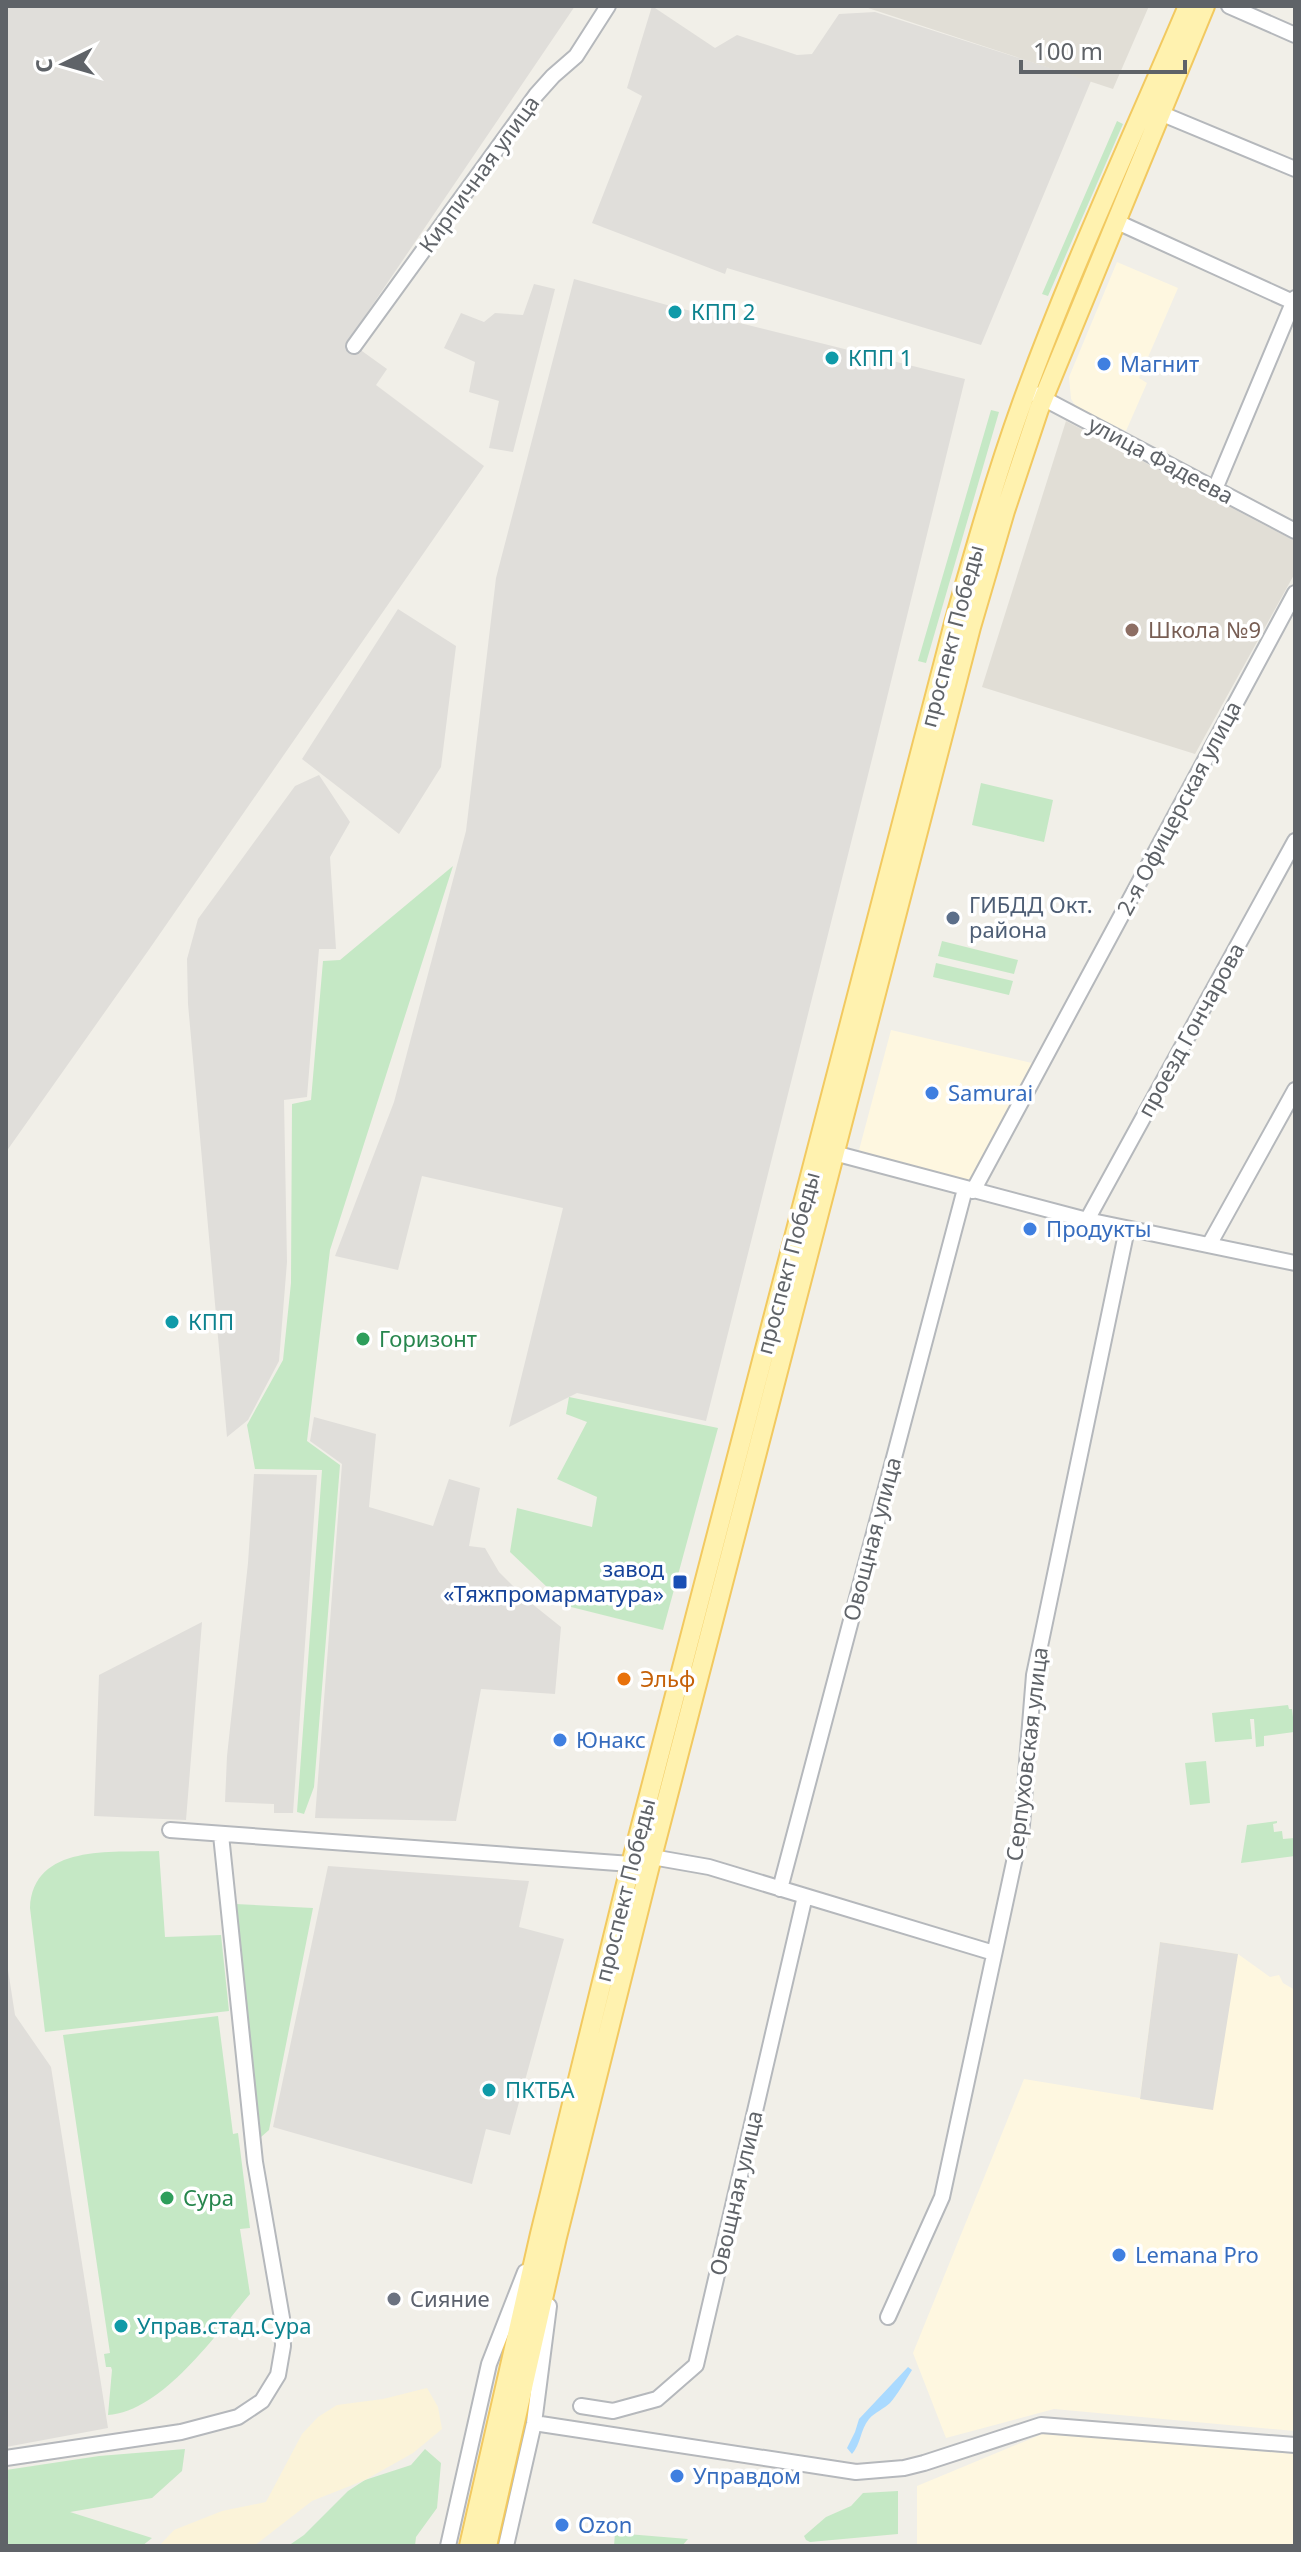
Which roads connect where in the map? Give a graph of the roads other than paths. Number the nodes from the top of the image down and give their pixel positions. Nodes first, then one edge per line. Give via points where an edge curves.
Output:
1 (608, 6) edge
2 (1188, 6) edge
3 (1205, 6) edge
4 (1229, 6) edge
5 (1295, 35) edge
6 (1160, 113) junction
7 (1295, 169) edge
8 (1115, 221) junction
9 (1294, 300) edge
10 (354, 346) dead end
11 (1035, 394) junction
12 (1215, 489) junction
13 (1295, 531) edge
14 (1295, 593) edge
15 (1295, 841) edge
16 (1295, 1090) edge
17 (834, 1153) junction
18 (969, 1190) junction
19 (1087, 1220) junction
20 (1127, 1229) junction
21 (1209, 1245) junction
22 (1295, 1263) edge
23 (170, 1830) dead end
24 (221, 1835) junction
25 (652, 1857) junction
26 (631, 1864) junction
27 (780, 1889) junction
28 (805, 1896) junction
29 (994, 1953) junction
30 (548, 2236) junction
31 (888, 2317) dead end
32 (581, 2406) dead end
33 (534, 2423) junction
34 (1295, 2445) edge
35 (6, 2458) edge
36 (484, 2545) edge
37 (448, 2546) edge

1 - 10 street, Кирпичная улица via 576,56 536,95
2 - 11 main road, проспект Победы via 1069,285
3 - 6 main road, проспект Победы
4 - 5 street
6 - 7 street
6 - 8 main road, проспект Победы
8 - 9 street
8 - 11 main road, проспект Победы
9 - 12 street
11 - 12 street, улица Фадеева
11 - 17 main road, проспект Победы
11 - 26 main road, проспект Победы via 988,506 954,623
12 - 13 street, улица Фадеева
14 - 18 street, 2-я Офицерская улица
15 - 19 street, проезд Гончарова
16 - 21 street
17 - 18 street
17 - 25 main road, проспект Победы
18 - 19 street
18 - 27 street, Овощная улица
19 - 20 street
20 - 21 street
20 - 29 street, Серпуховская улица via 1034,1675 1022,1825
21 - 22 street
23 - 24 street
24 - 26 street
24 - 35 street via 255,2162 282,2318 278,2375 262,2401 238,2417 181,2432
25 - 26 street
25 - 27 street via 709,1867
25 - 30 main road, проспект Победы
26 - 30 main road, проспект Победы
27 - 28 street
28 - 29 street
28 - 32 street, Овощная улица via 696,2365 657,2399 613,2411
29 - 31 street, Серпуховская улица via 942,2197
30 - 33 street
30 - 36 main road, проспект Победы
30 - 37 street via 489,2364
33 - 34 street via 856,2472 924,2463 1041,2425
33 - 36 street

